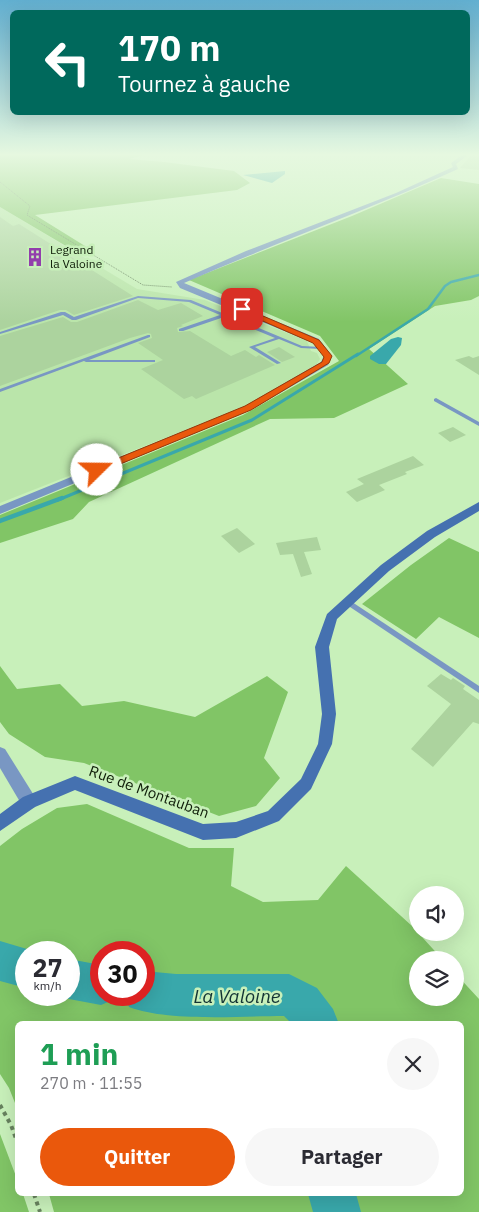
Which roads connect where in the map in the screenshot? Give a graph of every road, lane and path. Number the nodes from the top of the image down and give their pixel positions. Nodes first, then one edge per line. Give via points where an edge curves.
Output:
1 (29, 210) edge
2 (359, 210) edge
3 (183, 286) junction
4 (224, 315) junction
5 (181, 330) dead end
6 (0, 333) edge
7 (148, 336) dead end
8 (278, 338) junction
9 (321, 348) junction
10 (80, 361) junction
11 (153, 361) dead end
12 (279, 364) dead end
13 (0, 391) edge
14 (436, 400) dead end
15 (479, 424) edge
16 (479, 506) edge
17 (0, 510) edge
18 (346, 601) junction
19 (479, 690) edge
20 (0, 754) edge
21 (29, 802) junction
22 (0, 823) edge
23 (0, 1105) edge
24 (15, 1136) edge
25 (35, 1196) edge
26 (40, 1212) edge

1 - 3 path via 27,215 143,285
2 - 3 street via 182,280
3 - 9 street via 316,341
4 - 5 lane
4 - 6 lane via 190,301 138,297 74,319 63,312
4 - 8 lane
7 - 10 lane
8 - 9 lane via 301,347
8 - 12 lane via 251,348
9 - 17 street via 328,356 325,363 248,408
10 - 11 lane
10 - 13 lane
14 - 15 lane
16 - 18 street, Rue de Montauban via 431,534
18 - 19 lane
18 - 21 street, Rue de Montauban via 331,616 322,647 329,714 325,744 306,784 273,816 236,830 203,832 75,783
20 - 21 street
21 - 22 street, Rue de Montauban
23 - 24 path
25 - 26 path

